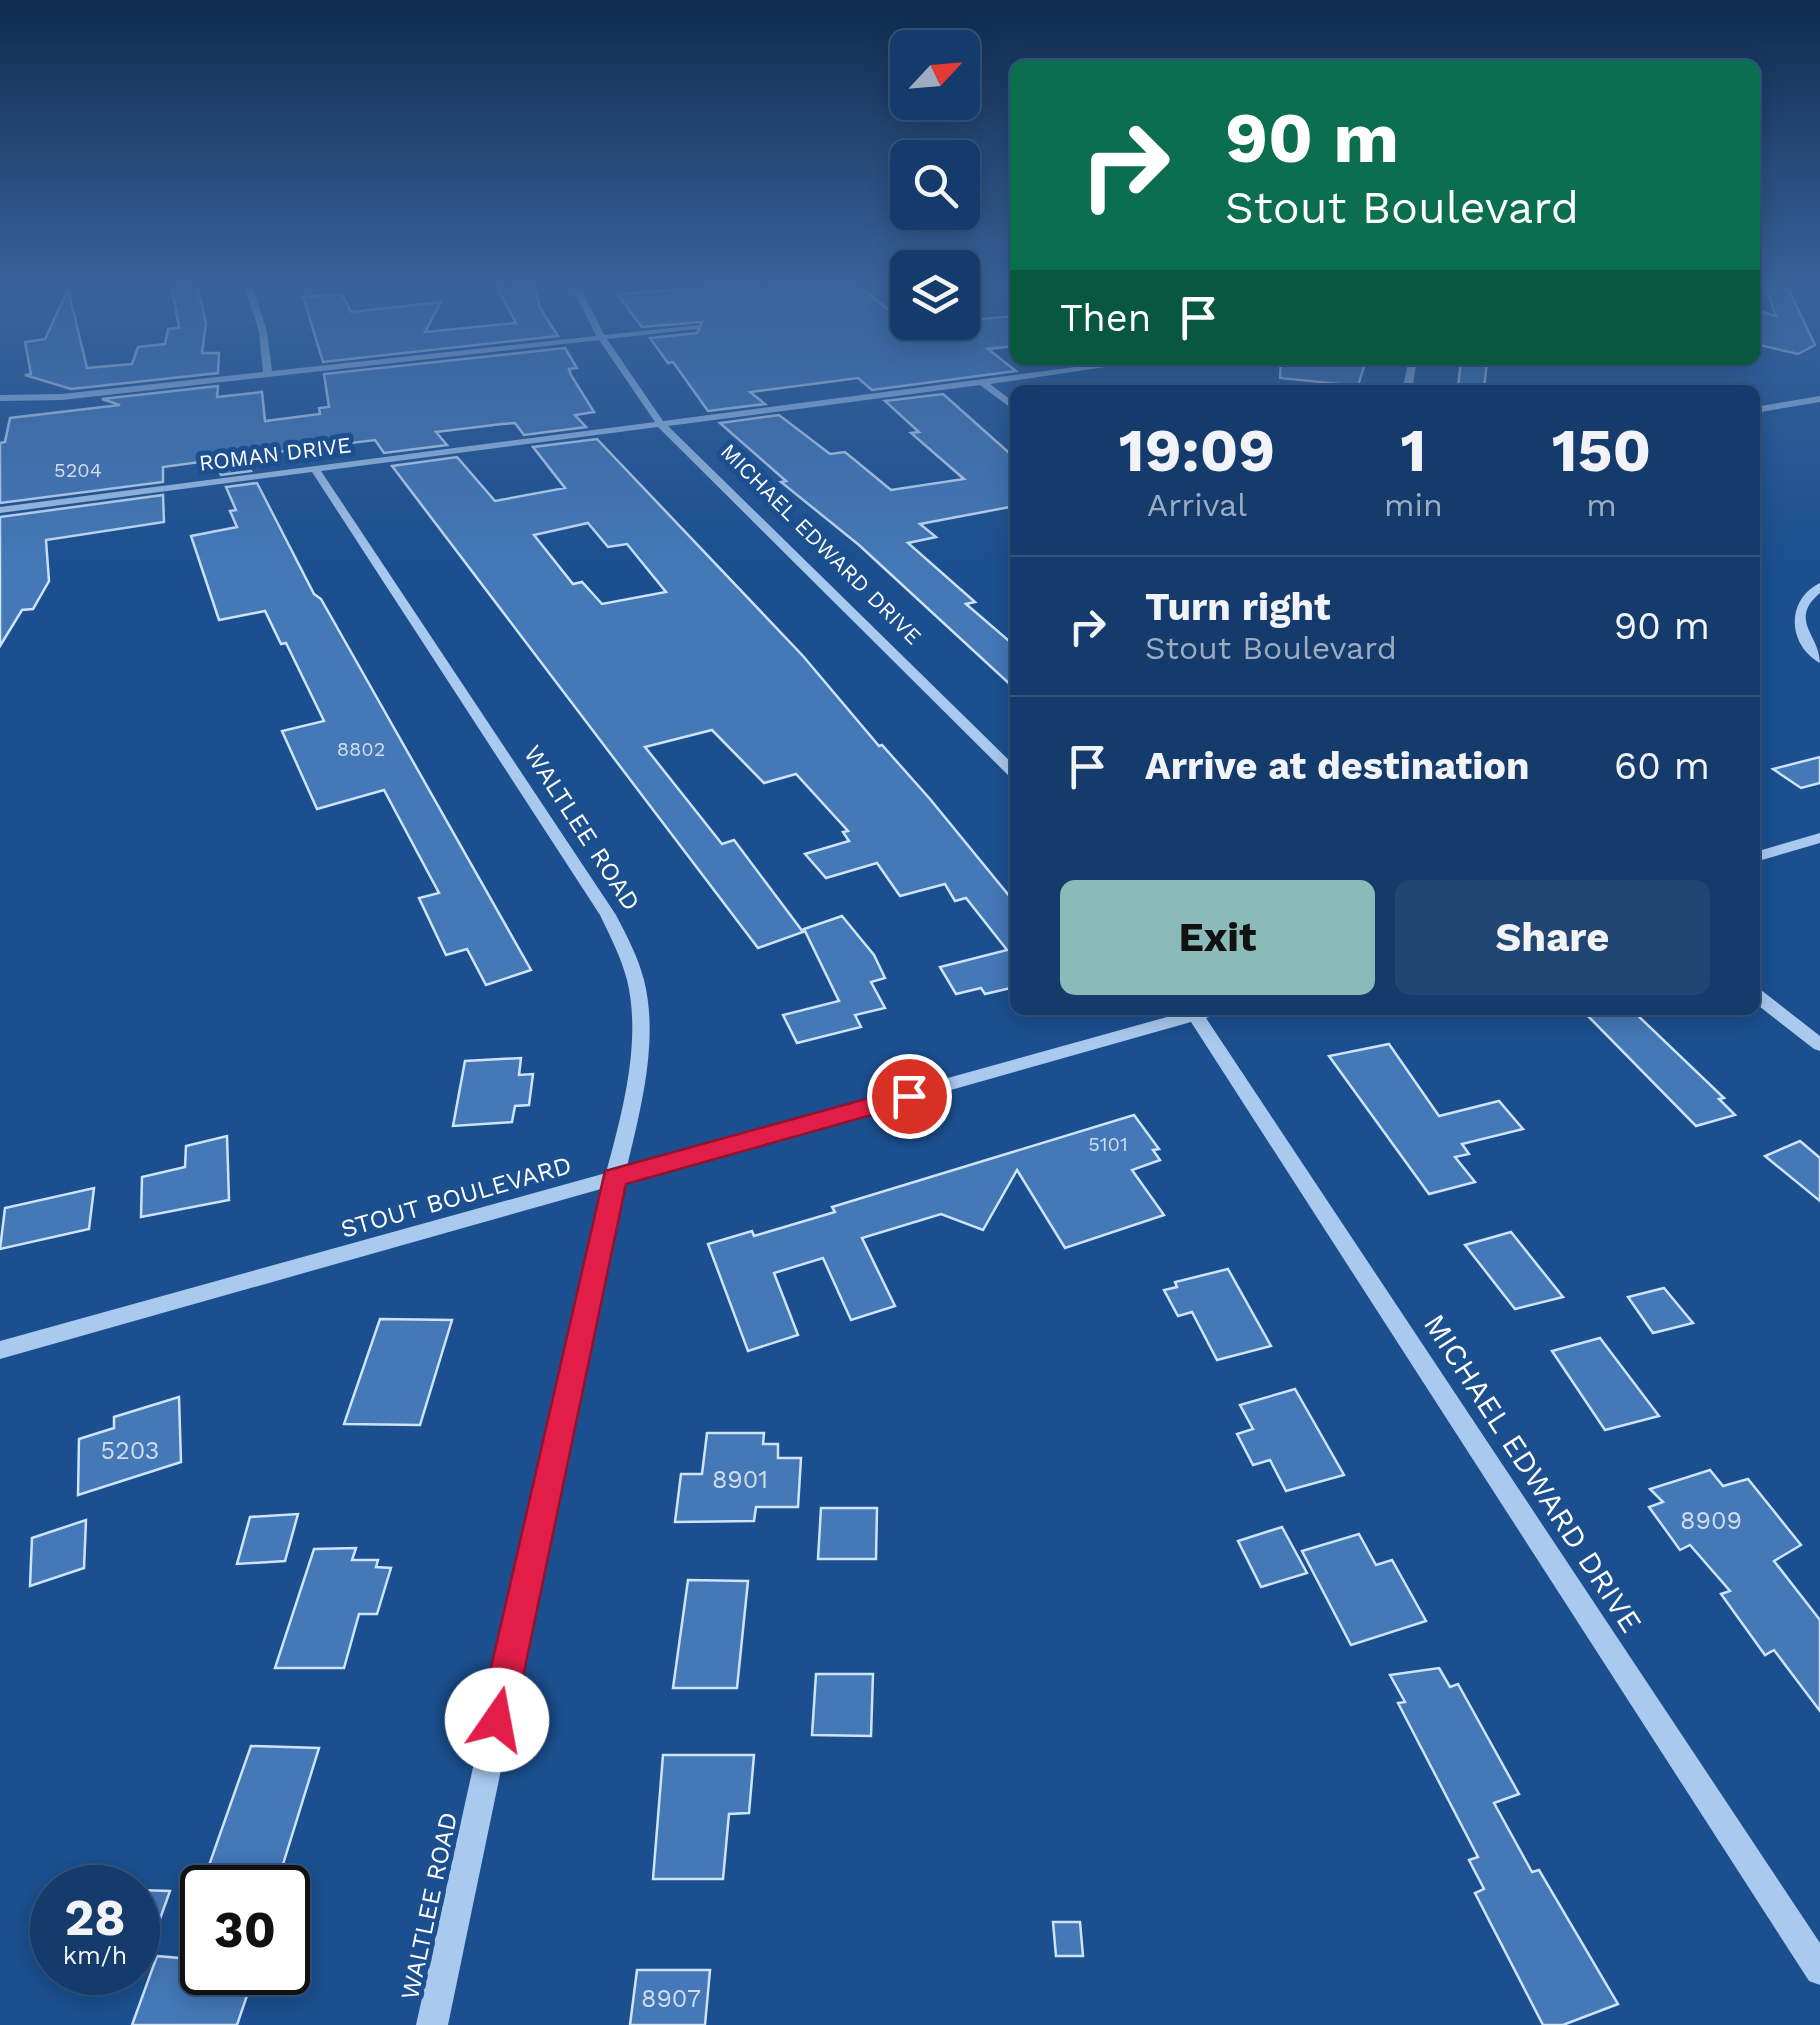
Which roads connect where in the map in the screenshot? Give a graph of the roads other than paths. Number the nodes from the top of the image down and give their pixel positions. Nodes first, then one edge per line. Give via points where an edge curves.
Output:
1 (192, 382) edge
2 (633, 382) edge
3 (978, 382) edge
4 (982, 382) edge
5 (0, 398) edge
6 (1820, 399) edge
7 (1010, 404) edge
8 (1760, 409) edge
9 (661, 424) junction
10 (316, 469) junction
11 (0, 510) edge
12 (1820, 587) edge
13 (1820, 659) edge
14 (1010, 769) edge
15 (1820, 838) edge
16 (1760, 855) edge
17 (1760, 998) edge
18 (1190, 1015) edge
19 (1203, 1015) edge
20 (1820, 1046) edge
21 (614, 1178) junction
22 (0, 1350) edge
23 (1820, 1970) edge
24 (432, 2025) edge

1 - 5 street
2 - 9 street, MICHAEL EDWARD DRIVE
3 - 9 street, ROMAN DRIVE
4 - 7 street
6 - 8 street
9 - 10 street, ROMAN DRIVE
9 - 14 street, MICHAEL EDWARD DRIVE
10 - 11 street, ROMAN DRIVE
10 - 21 street, WALTLEE ROAD via 608,914 629,960 640,1039
12 - 13 street via 1803,602 1798,620
15 - 16 street
17 - 20 street
18 - 21 street, STOUT BOULEVARD
19 - 23 street, MICHAEL EDWARD DRIVE
21 - 22 street, STOUT BOULEVARD
21 - 24 street, WALTLEE ROAD

